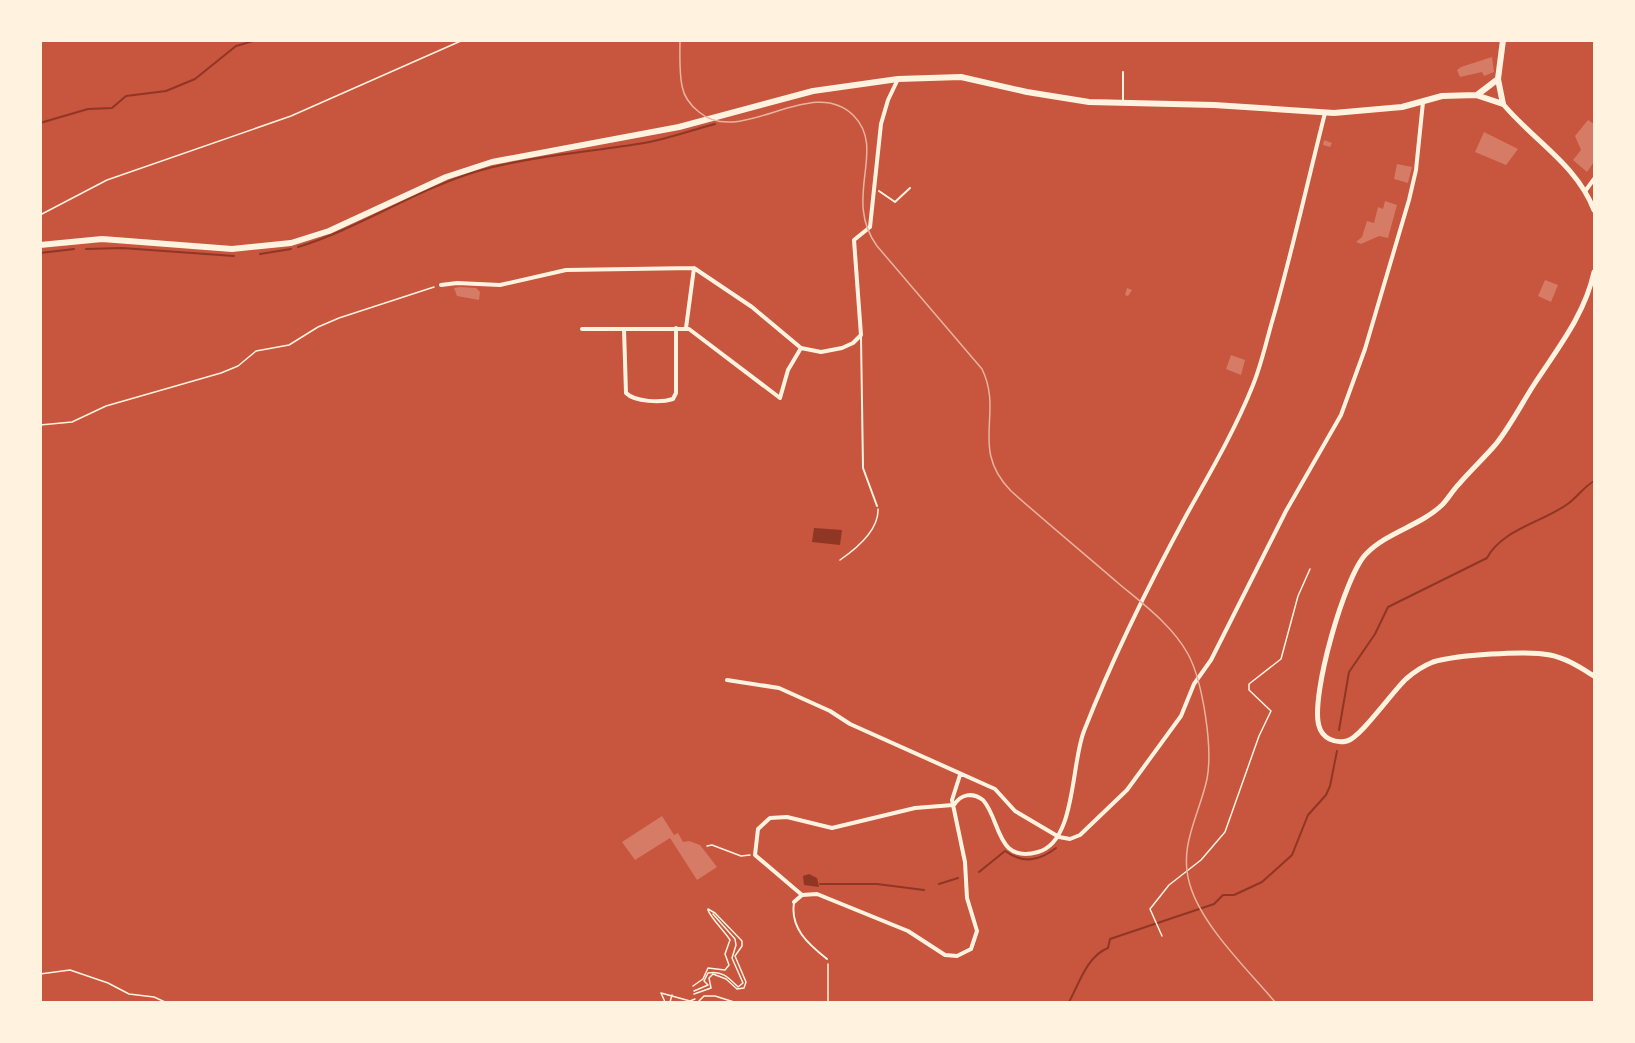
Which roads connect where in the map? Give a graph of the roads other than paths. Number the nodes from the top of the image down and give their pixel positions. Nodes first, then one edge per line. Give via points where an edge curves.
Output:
1 (1503, 40) edge
2 (1123, 72) dead end
3 (898, 79) junction
4 (1498, 79) junction
5 (1476, 95) junction
6 (1423, 101) junction
7 (1123, 103) junction
8 (1503, 104) junction
9 (1324, 113) junction
10 (1594, 179) edge
11 (910, 188) dead end
12 (1586, 190) junction
13 (879, 191) dead end
14 (1594, 210) edge
15 (40, 245) edge
16 (694, 267) junction
17 (1594, 272) edge
18 (441, 285) road end
19 (675, 328) junction
20 (686, 328) junction
21 (582, 329) dead end
22 (624, 329) junction
23 (861, 334) junction
24 (801, 348) junction
25 (877, 506) road end
26 (1594, 676) edge
27 (727, 680) dead end
28 (960, 775) junction
29 (954, 805) junction
30 (1059, 837) junction
31 (801, 895) junction
32 (794, 902) joint
33 (827, 959) road end

1 - 4 main road
2 - 7 lane
3 - 7 main road via 950,75 1064,99
3 - 15 main road via 813,91 703,121 478,166 329,231 285,244 232,249 117,239
3 - 23 street via 881,124 870,227 854,240
4 - 5 main road
4 - 8 main road
5 - 6 main road
5 - 8 main road
6 - 9 main road via 1373,111
6 - 30 street via 1416,170 1407,205 1365,350 1338,422 1285,513 1194,684 1181,716 1121,796 1077,837
7 - 9 main road
8 - 12 street
9 - 30 street via 1255,382 1227,446 1187,514 1105,678 1078,743
10 - 12 street
11 - 13 lane via 895,202
12 - 14 street
16 - 18 street via 566,270 500,285
16 - 20 street
16 - 24 street via 752,307
17 - 26 street via 1572,327 1496,444 1443,504 1377,544 1358,564 1342,603 1318,693 1318,721 1323,735 1333,741 1351,740 1417,670 1455,658 1544,654 1563,659
19 - 20 street
19 - 22 street
19 - 22 street via 676,393 673,399 664,401 634,398 626,393
20 - 24 street via 780,398 788,370
21 - 22 street
23 - 24 street via 842,348 821,352
23 - 25 lane via 863,468
27 - 28 street via 779,688
28 - 29 street via 952,796
28 - 30 street via 995,789 1015,811
29 - 30 street via 966,795 983,800 1001,839 1017,852 1040,852
29 - 31 street via 915,808 832,828 787,817 763,822 754,850 758,860
29 - 31 street via 965,862 965,890 977,931 975,943 964,954 945,955 908,931 817,894
31 - 32 street
32 - 33 lane via 794,924

